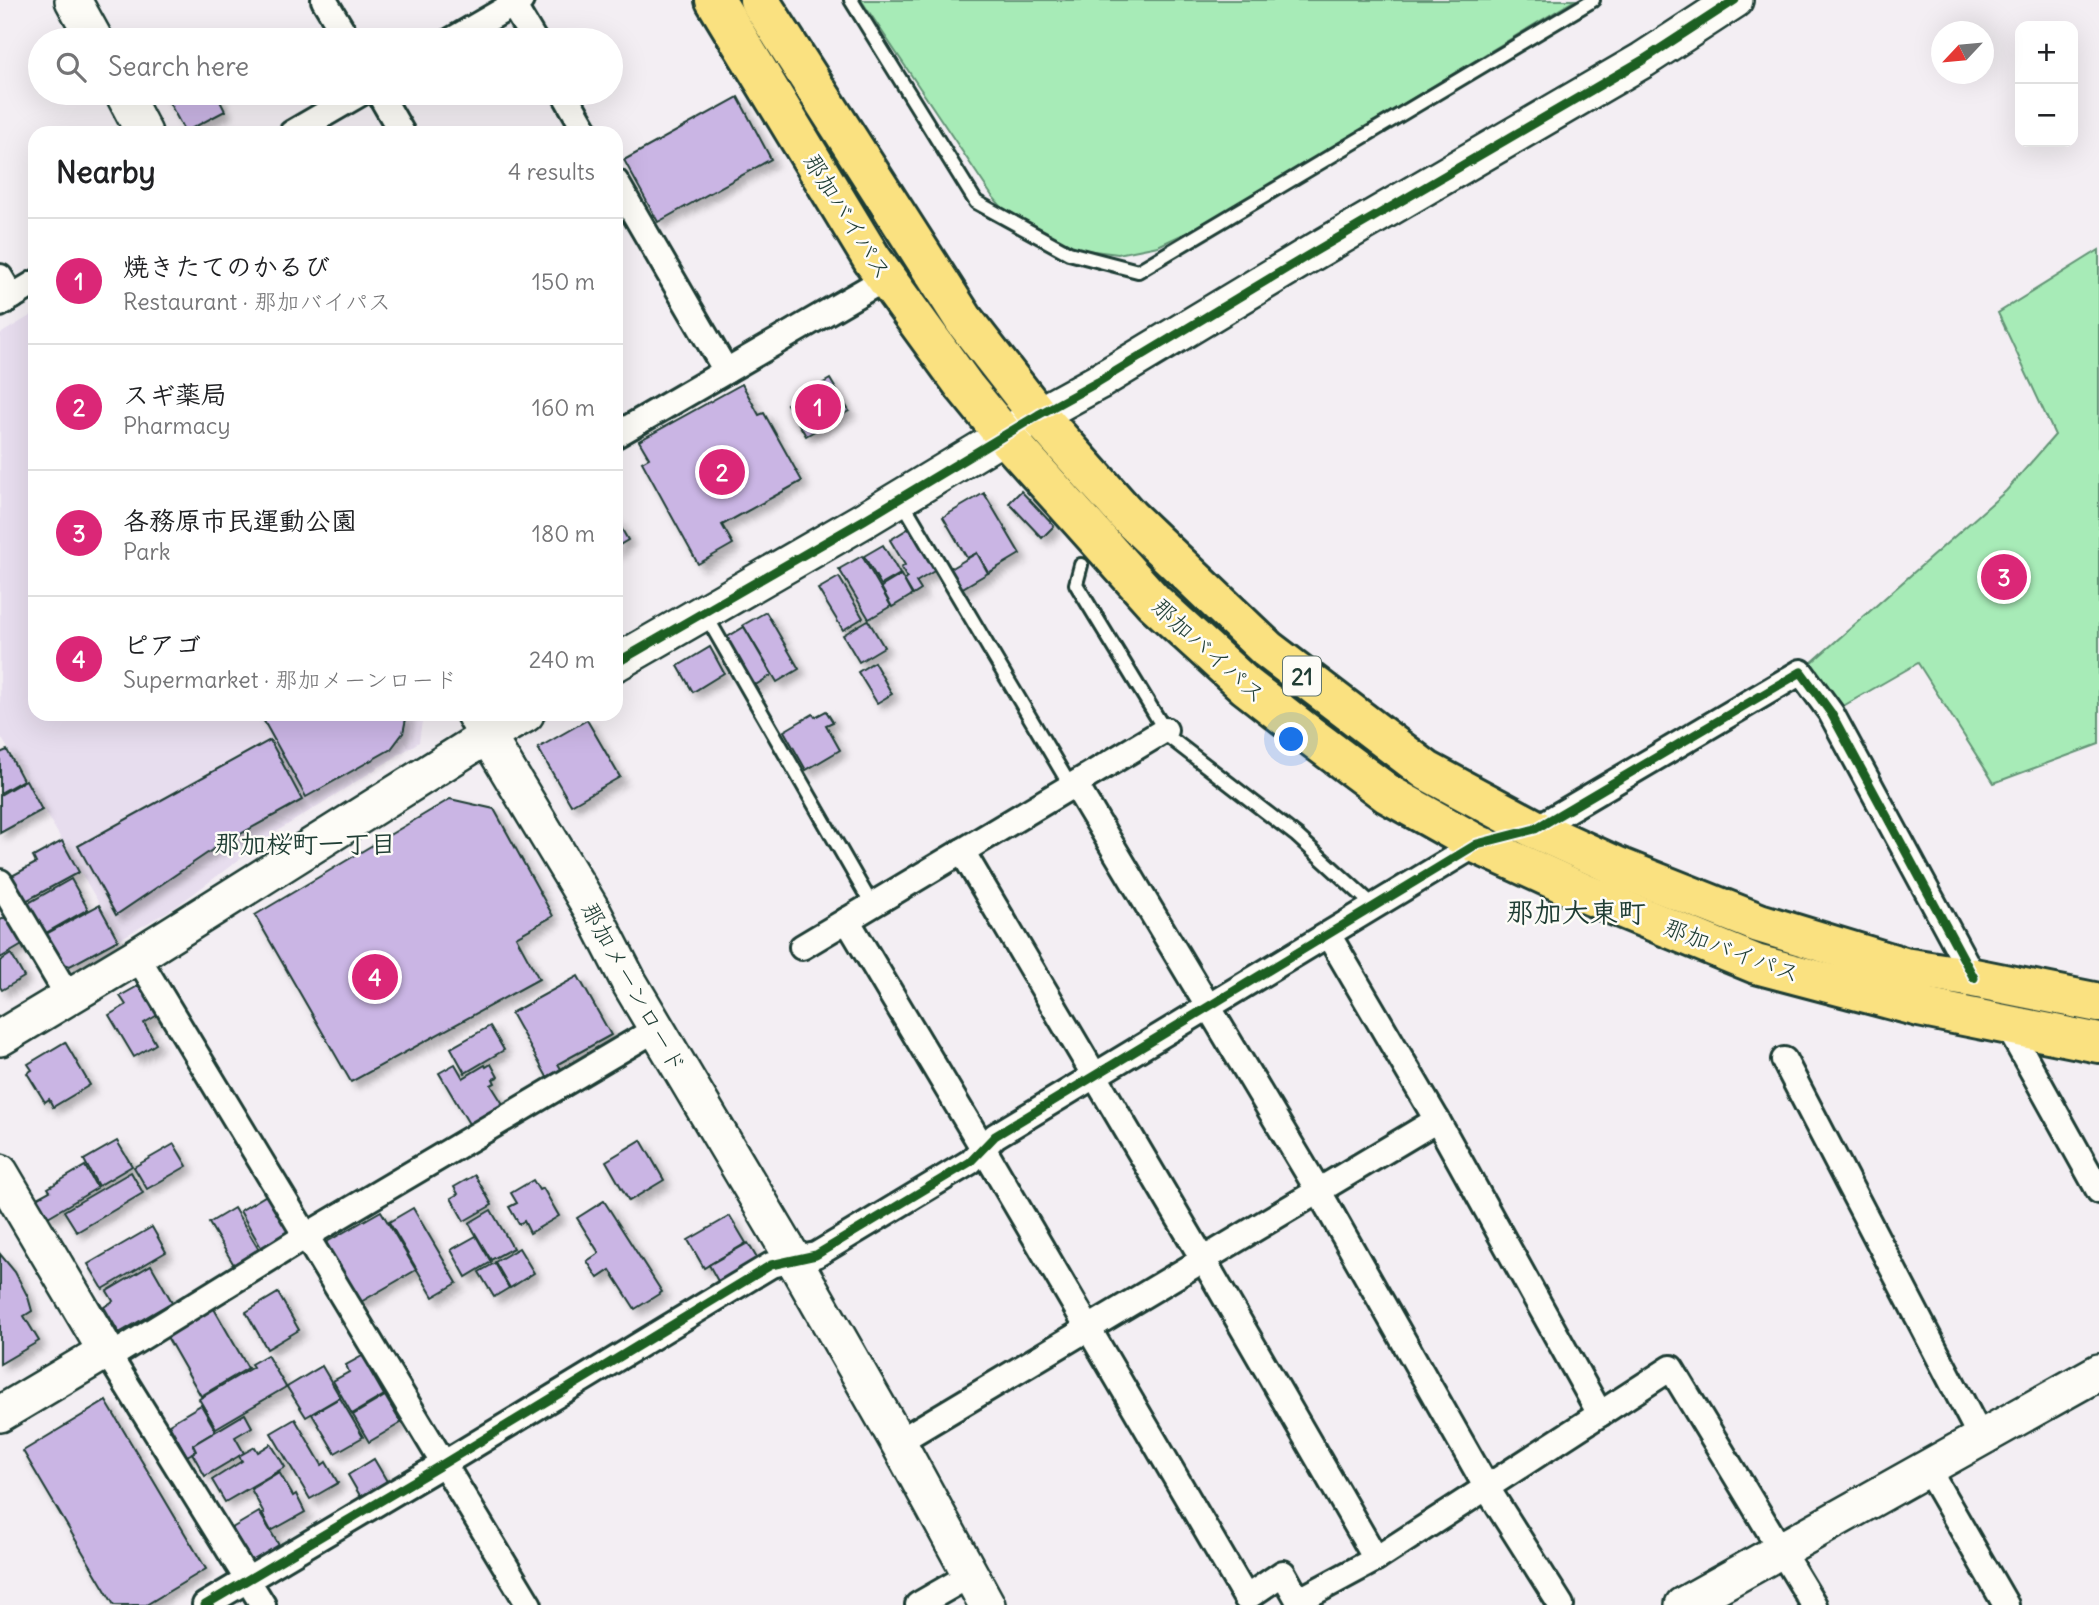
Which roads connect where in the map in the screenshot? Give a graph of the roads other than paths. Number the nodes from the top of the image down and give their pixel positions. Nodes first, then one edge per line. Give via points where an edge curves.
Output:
1 (73, 0) edge
2 (324, 0) edge
3 (715, 0) edge
4 (759, 0) edge
5 (851, 0) edge
6 (1593, 0) edge
7 (1735, 0) edge
8 (515, 2) edge
9 (88, 28) edge
10 (341, 28) edge
11 (472, 28) edge
12 (528, 28) edge
13 (129, 105) edge
14 (340, 105) edge
15 (386, 105) edge
16 (571, 105) edge
17 (140, 126) edge
18 (304, 126) edge
19 (398, 126) edge
20 (583, 126) edge
21 (623, 194) edge
22 (886, 278) junction
23 (28, 286) edge
24 (4, 293) edge
25 (726, 371) junction
26 (1038, 415) junction
27 (623, 431) edge
28 (1004, 436) junction
29 (900, 498) junction
30 (1081, 565) dead end
31 (704, 612) junction
32 (623, 659) edge
33 (480, 725) edge
34 (1165, 730) junction
35 (1073, 785) junction
36 (1535, 829) junction
37 (1477, 844) junction
38 (962, 851) junction
39 (0, 882) edge
40 (872, 905) junction
41 (1376, 907) junction
42 (847, 920) junction
43 (1329, 936) junction
44 (802, 947) dead end
45 (137, 956) junction
46 (1974, 978) junction
47 (68, 996) junction
48 (2099, 1003) edge
49 (1209, 1008) junction
50 (2007, 1025) junction
51 (656, 1029) junction
52 (0, 1038) edge
53 (2099, 1043) edge
54 (1784, 1060) dead end
55 (1095, 1077) junction
56 (1437, 1120) junction
57 (983, 1148) junction
58 (0, 1172) edge
59 (1318, 1190) junction
60 (2099, 1191) edge
61 (306, 1236) junction
62 (1203, 1259) junction
63 (794, 1260) junction
64 (1088, 1328) junction
65 (108, 1354) junction
66 (2099, 1372) edge
67 (0, 1414) edge
68 (1600, 1414) junction
69 (1981, 1438) junction
70 (898, 1442) junction
71 (443, 1464) junction
72 (1927, 1468) junction
73 (1487, 1488) junction
74 (1781, 1550) junction
75 (1376, 1559) junction
76 (970, 1575) junction
77 (248, 1580) junction
78 (1299, 1603) edge
79 (205, 1605) edge
80 (263, 1605) edge
81 (529, 1605) edge
82 (918, 1605) edge
83 (987, 1605) edge
84 (1561, 1605) edge
85 (1683, 1605) edge
86 (1814, 1605) edge
87 (2006, 1605) edge

1 - 9 street
2 - 10 street
3 - 22 highway, 那加バイパス / 21
4 - 26 highway, 那加バイパス / 21 via 964,320
5 - 6 lane via 976,202 1069,253 1138,271
7 - 26 street via 1643,60
8 - 11 street
8 - 12 street
13 - 17 street
14 - 18 street
15 - 19 street
16 - 20 street
21 - 25 street
22 - 25 street
22 - 28 highway, 那加バイパス / 21
23 - 24 street
25 - 27 street
26 - 28 street
26 - 36 highway, 那加バイパス / 21 via 1129,517 1267,649 1427,771
28 - 29 street
28 - 37 highway, 那加バイパス / 21 via 1154,602 1246,686 1388,794
29 - 31 street
29 - 35 lane
30 - 34 lane via 1076,584
31 - 32 street
31 - 40 lane
33 - 45 street
33 - 51 street, 那加メーンロード via 592,910
34 - 35 street
34 - 41 lane via 1297,836
35 - 38 street
35 - 49 street
36 - 37 street
36 - 46 highway, 那加バイパス / 21 via 1759,923 1904,967
36 - 46 street via 1801,672 1831,713
37 - 41 street
37 - 50 highway, 那加バイパス / 21 via 1756,964
38 - 40 street
38 - 55 street
39 - 47 street
40 - 42 street
41 - 43 street
42 - 44 street
42 - 57 street
43 - 49 street
43 - 56 street
45 - 47 street
45 - 61 street
46 - 48 highway, 那加バイパス / 21
47 - 52 street
49 - 55 street
49 - 59 street
50 - 53 highway, 那加バイパス / 21
50 - 60 street
51 - 61 street
51 - 63 street, 那加メーンロード
54 - 69 street
55 - 57 street via 995,1136
55 - 62 street
56 - 59 street
56 - 68 street
57 - 63 street via 970,1162 816,1255
57 - 64 street
58 - 65 street
59 - 62 street
59 - 73 street
61 - 65 street
61 - 71 street
62 - 64 street
62 - 75 street
63 - 70 street, 那加メーンロード
63 - 71 street via 771,1265
64 - 70 street
64 - 78 street via 1246,1598 1283,1573
65 - 67 street
65 - 77 street
66 - 69 street
68 - 73 street
68 - 74 street via 1671,1368
69 - 72 street
70 - 76 street, 那加メーンロード
71 - 77 street
71 - 81 street
72 - 74 street
72 - 87 street
73 - 75 street
73 - 84 street
74 - 85 street
74 - 86 street
75 - 78 street
76 - 82 street
76 - 83 street
77 - 79 street
77 - 80 street

